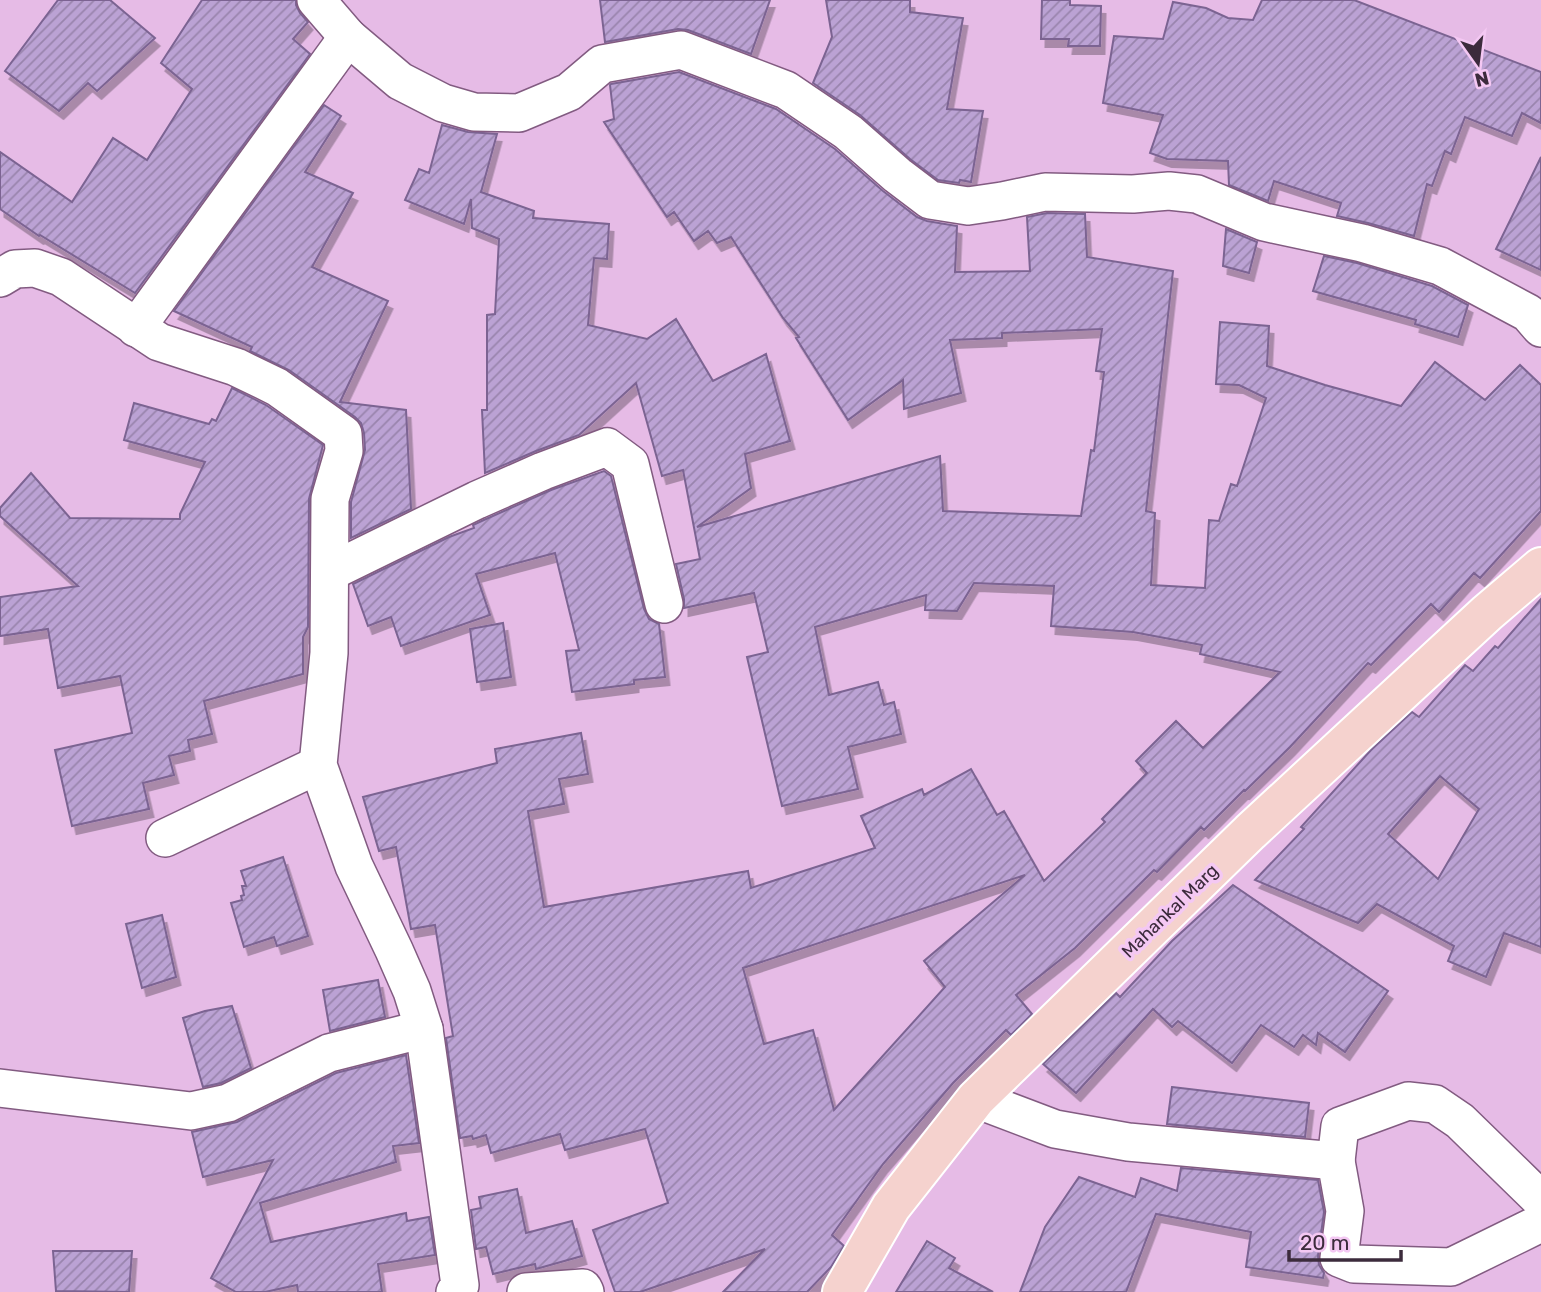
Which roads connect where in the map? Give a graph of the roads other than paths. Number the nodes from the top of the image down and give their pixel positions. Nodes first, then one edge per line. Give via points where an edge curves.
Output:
1 (316, 0) edge
2 (348, 37) junction
3 (0, 278) edge
4 (136, 328) junction
5 (1541, 328) edge
6 (1541, 567) edge
7 (330, 572) junction
8 (664, 604) dead end
9 (318, 765) junction
10 (165, 838) dead end
11 (424, 1029) junction
12 (0, 1088) edge
13 (976, 1099) junction
14 (1336, 1161) junction
15 (1541, 1200) edge
16 (1541, 1223) edge
17 (455, 1292) edge
18 (526, 1292) edge
19 (585, 1292) edge
20 (842, 1292) edge

1 - 2 street
2 - 4 street
2 - 5 street via 401,81 443,103 474,112 519,113 569,92 603,64 681,50 786,90 848,132 930,200 968,205 1045,192 1197,194 1264,222 1440,266 1528,313
3 - 4 street via 15,269 35,268 61,276
4 - 7 street via 159,342 236,367 277,387 343,434 344,451 330,499
6 - 13 main road, Mahankal Marg via 1260,823
7 - 8 street via 477,500 607,447 630,464
7 - 9 street via 329,653
9 - 10 street
9 - 11 street via 354,866 412,991
11 - 12 street via 329,1053 228,1103 191,1111
11 - 17 street via 460,1285
13 - 14 street via 1055,1129 1116,1140
13 - 20 main road, Mahankal Marg via 891,1207
14 - 15 street via 1340,1126 1408,1101 1435,1104 1460,1121
14 - 16 street via 1345,1211 1339,1258 1354,1264 1451,1268
18 - 19 street via 583,1288

